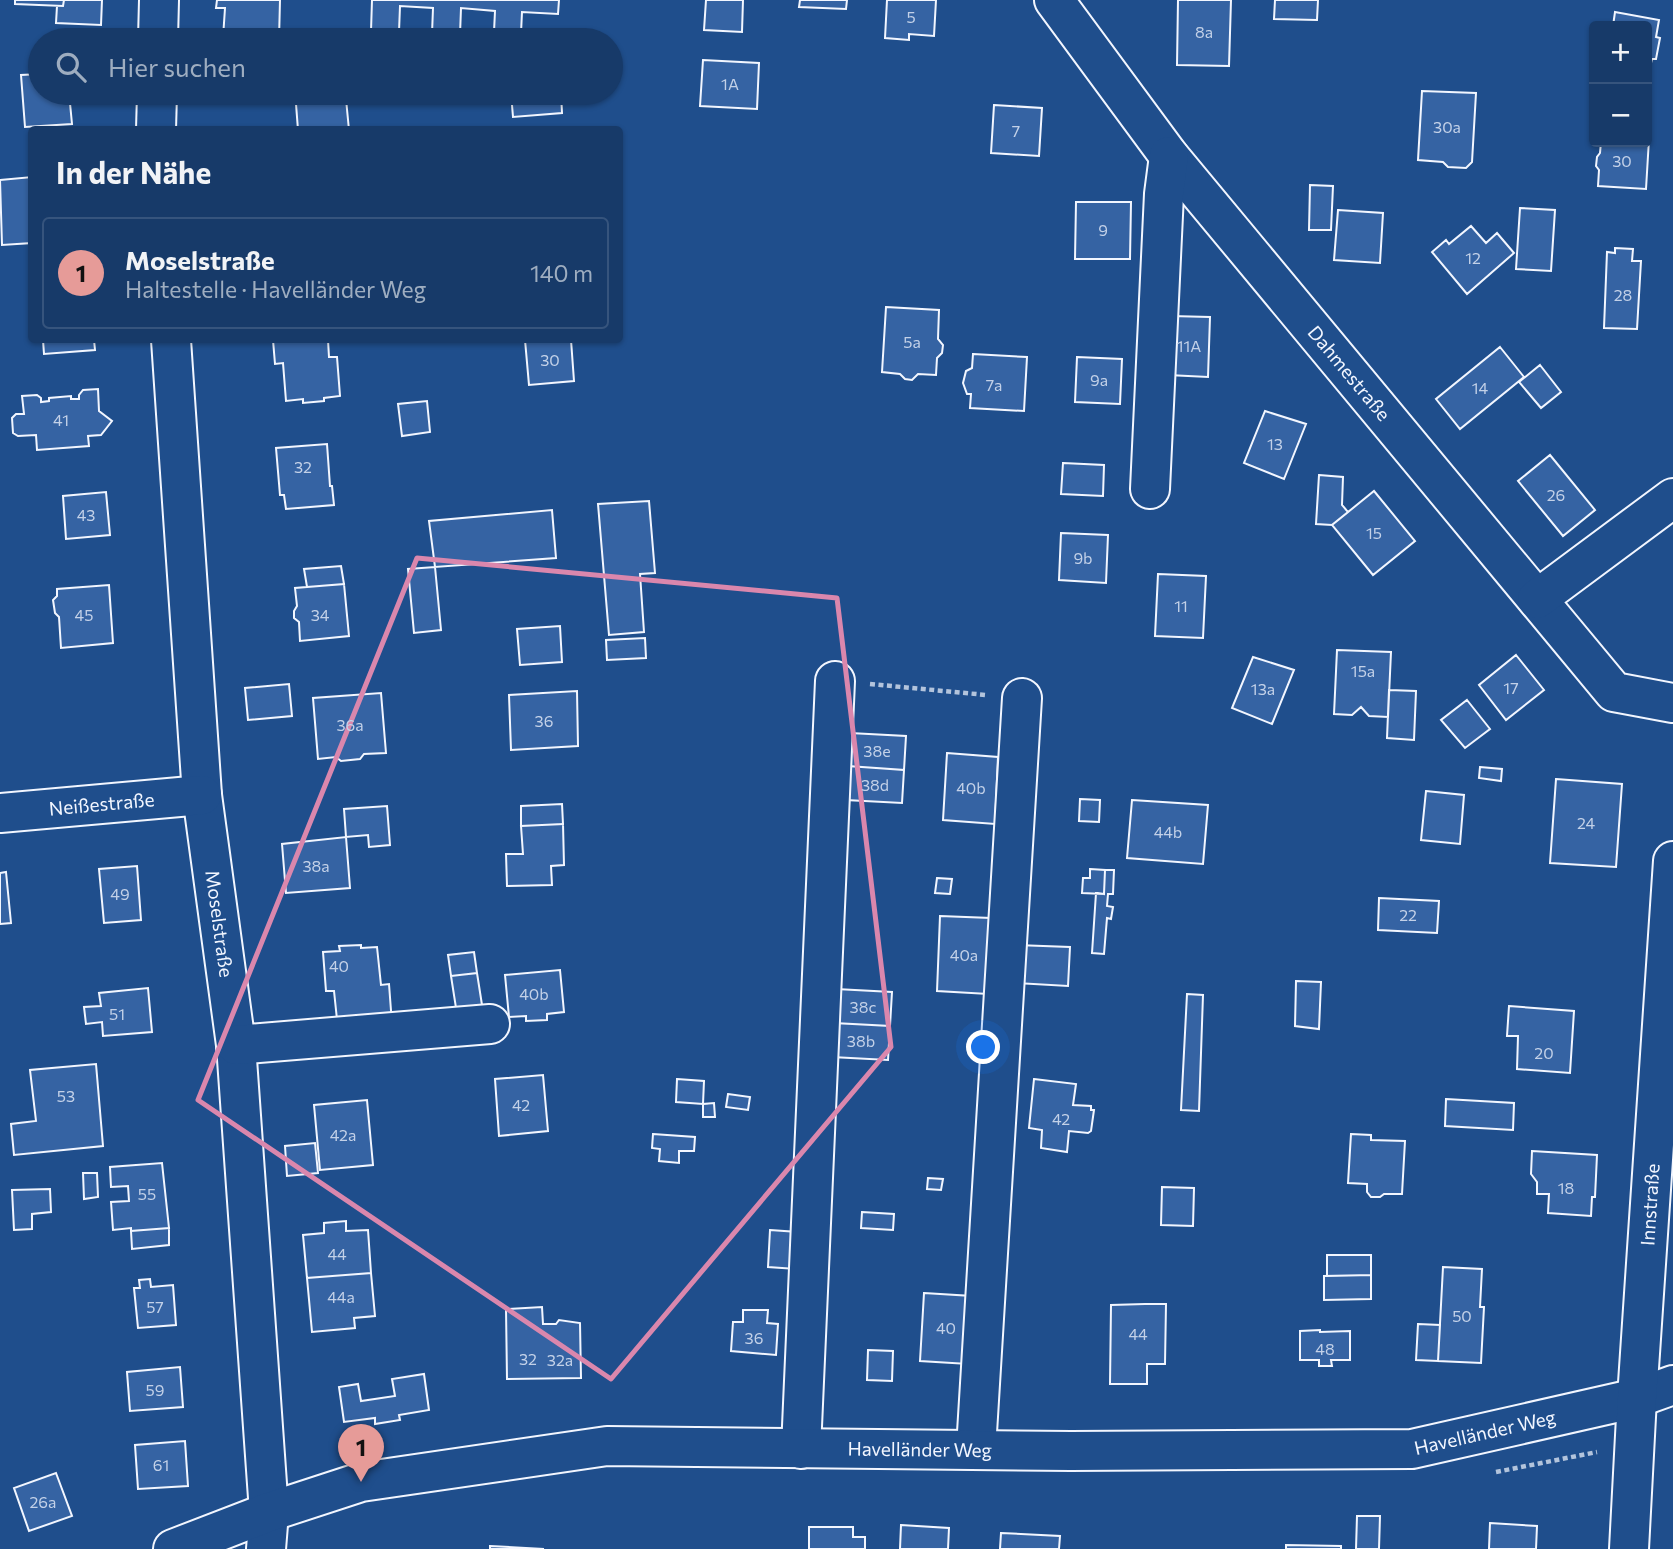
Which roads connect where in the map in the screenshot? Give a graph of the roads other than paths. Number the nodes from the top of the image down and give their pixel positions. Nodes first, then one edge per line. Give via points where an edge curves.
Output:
1 (159, 0) edge
2 (1054, 0) edge
3 (158, 28) edge
4 (157, 105) edge
5 (156, 126) edge
6 (1169, 156) junction
7 (171, 343) edge
8 (1150, 489) dead end
9 (1673, 498) edge
10 (1537, 599) junction
11 (835, 681) road end
12 (1022, 698) road end
13 (1673, 703) edge
14 (202, 795) junction
15 (0, 813) edge
16 (1673, 861) edge
17 (490, 1024) dead end
18 (236, 1045) junction
19 (1673, 1385) edge
20 (1637, 1398) junction
21 (801, 1449) junction
22 (976, 1449) junction
23 (267, 1531) edge
24 (173, 1549) edge
25 (1629, 1549) edge

1 - 3 street
2 - 6 street, Dahmestraße
4 - 5 street
6 - 8 street
6 - 10 street, Dahmestraße
7 - 14 street, Moselstraße
9 - 10 street
10 - 13 street, Dahmestraße via 1614,692
11 - 21 street
12 - 22 street
14 - 15 street, Neißestraße
14 - 18 street, Moselstraße
16 - 20 street, Innstraße
17 - 18 street
18 - 23 street, Moselstraße
19 - 20 street, Havelländer Weg
20 - 22 street, Havelländer Weg via 1412,1449
20 - 25 street, Innstraße
21 - 22 street, Havelländer Weg
21 - 23 street, Havelländer Weg via 607,1446 360,1482
23 - 24 street, Havelländer Weg

